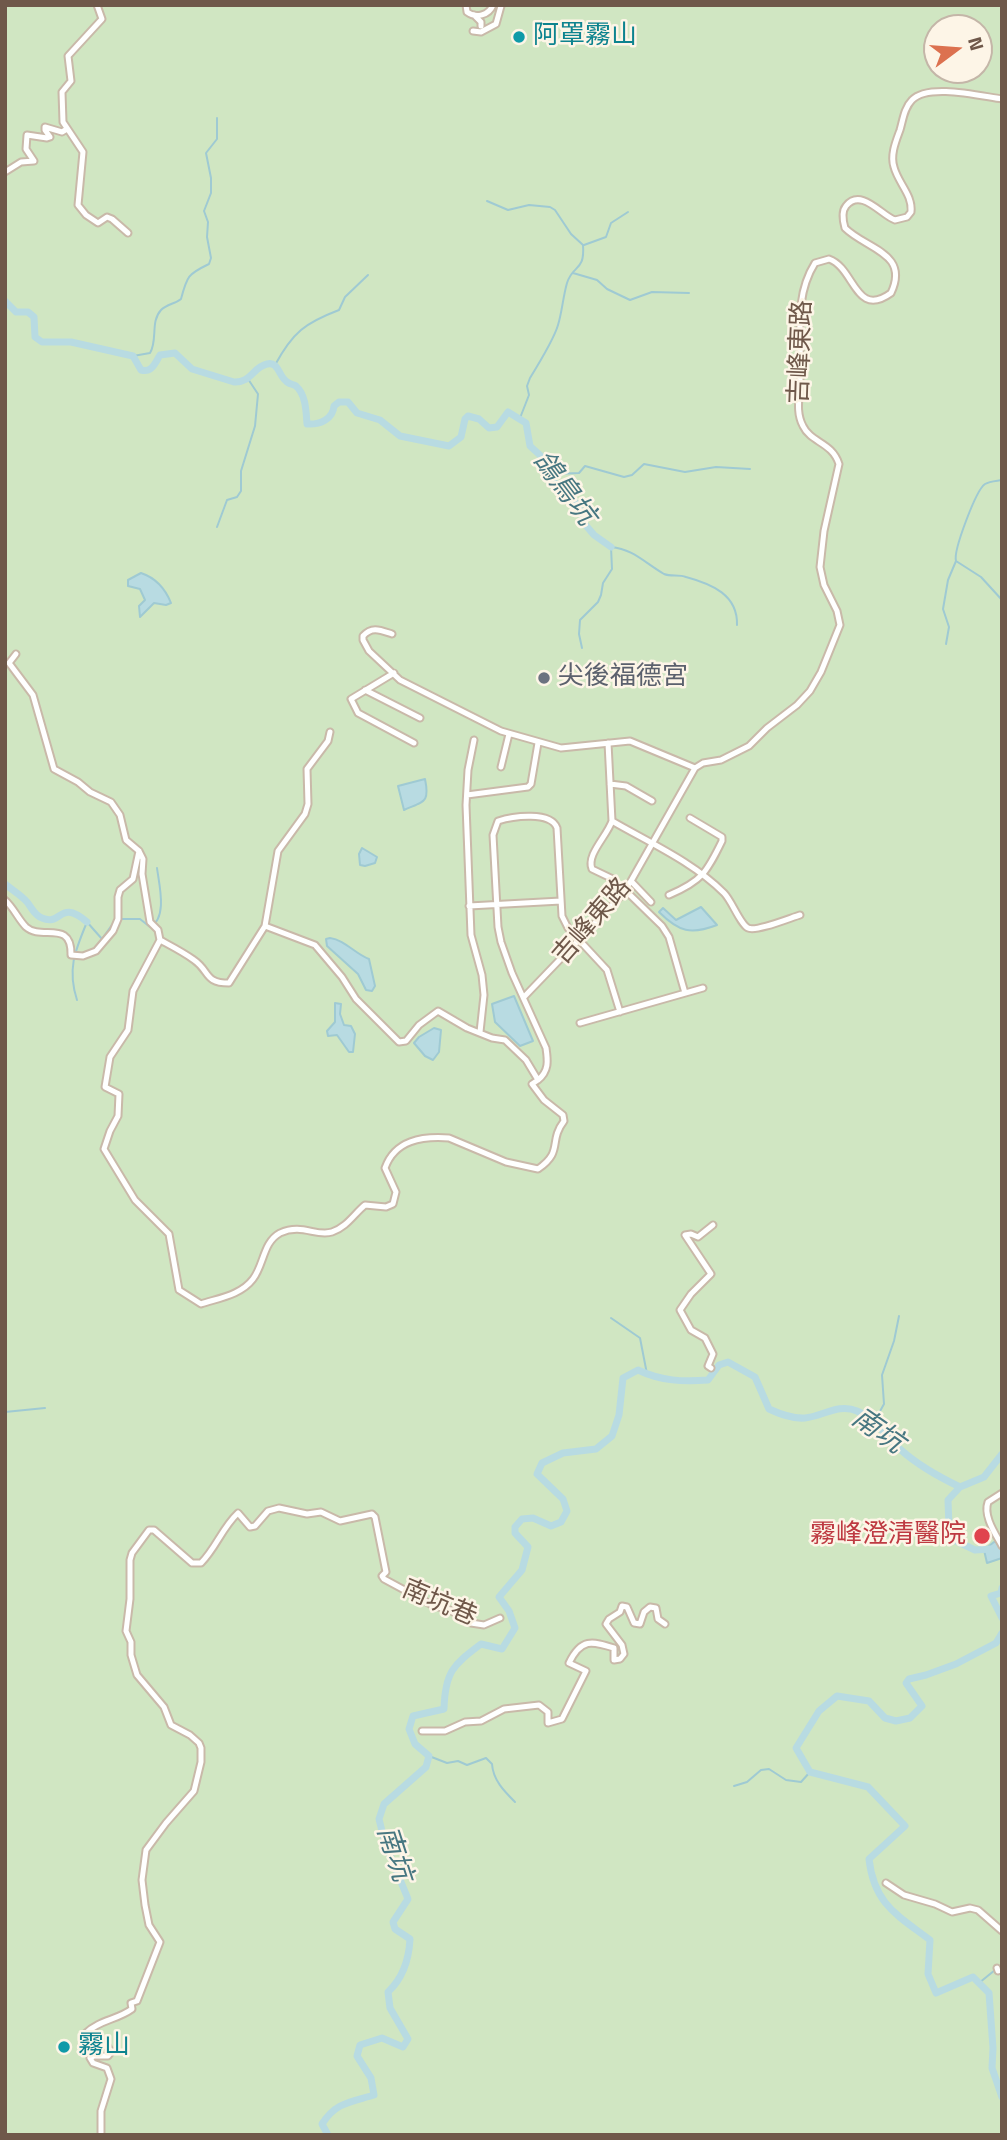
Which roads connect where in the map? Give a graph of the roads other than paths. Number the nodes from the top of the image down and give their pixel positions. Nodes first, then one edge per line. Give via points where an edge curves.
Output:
1 (97, 5) edge
2 (466, 5) edge
3 (493, 5) edge
4 (501, 6) edge
5 (474, 15) junction
6 (481, 26) dead end
7 (472, 31) dead end
8 (1002, 99) edge
9 (67, 129) junction
10 (5, 172) edge
11 (128, 233) dead end
12 (392, 634) dead end
13 (16, 654) dead end
14 (394, 673) junction
15 (365, 690) junction
16 (420, 718) dead end
17 (330, 732) dead end
18 (509, 734) junction
19 (474, 740) dead end
20 (414, 743) dead end
21 (538, 743) junction
22 (608, 743) junction
23 (501, 767) dead end
24 (695, 768) junction
25 (610, 784) junction
26 (467, 795) junction
27 (652, 801) dead end
28 (690, 818) dead end
29 (612, 821) junction
30 (652, 844) junction
31 (139, 851) junction
32 (704, 874) junction
33 (615, 880) dead end
34 (631, 881) junction
35 (625, 890) junction
36 (669, 895) dead end
37 (5, 900) edge
38 (561, 901) junction
39 (651, 902) dead end
40 (497, 905) junction
41 (469, 906) junction
42 (800, 915) dead end
43 (265, 926) junction
44 (160, 940) junction
45 (579, 941) junction
46 (704, 988) dead end
47 (685, 993) junction
48 (524, 997) junction
49 (620, 1012) junction
50 (580, 1023) dead end
51 (480, 1032) junction
52 (538, 1080) junction
53 (713, 1225) dead end
54 (711, 1368) dead end
55 (1002, 1493) edge
56 (998, 1534) edge
57 (1002, 1546) edge
58 (500, 1618) dead end
59 (665, 1624) dead end
60 (422, 1731) dead end
61 (886, 1883) dead end
62 (1002, 1931) edge
63 (101, 2135) edge

1 - 9 street via 102,19 68,56 71,81 61,99
2 - 5 street via 467,12
3 - 5 street via 483,15
4 - 7 street via 496,24 481,33
5 - 6 street
8 - 24 street, 吉峰東路 via 936,91 918,95 906,108 893,159 911,212 895,220 864,201 846,206 845,228 893,262 891,293 877,300 862,297 841,266 829,259 815,262 807,276 799,322 798,410 805,430 836,454 839,464 820,566 840,625 816,681 797,705 749,746
9 - 10 street via 45,127 47,138 27,135 26,149 34,160
9 - 11 street via 83,152 78,205 98,223 112,219
12 - 14 street via 373,630 363,640
13 - 31 street via 9,663 33,695 54,769 111,802 120,815 126,840
14 - 15 street
14 - 18 street
15 - 16 street
15 - 20 street via 351,699 358,713
17 - 43 street via 307,769 305,814 278,852
18 - 21 street
18 - 23 street
19 - 26 street
21 - 22 street via 561,748
21 - 26 street via 528,787
22 - 24 street via 630,741
22 - 25 street
24 - 30 street, 吉峰東路
25 - 27 street via 626,786
25 - 29 street
26 - 41 street
28 - 32 street via 722,836
29 - 30 street
29 - 33 street via 590,864
30 - 32 street
30 - 34 street, 吉峰東路
31 - 37 street via 133,878 120,890 118,921 96,951 71,956 72,947 63,934 27,929
31 - 44 street
32 - 36 street via 696,883
32 - 42 street via 730,898 748,928
34 - 35 street, 吉峰東路
34 - 39 street
35 - 45 street, 吉峰東路
35 - 47 street via 669,937
38 - 40 street
38 - 40 street via 555,823 545,817 505,819 494,828
38 - 45 street via 565,923
40 - 41 street
40 - 48 street via 501,942
41 - 51 street via 484,995
43 - 44 street via 229,983 210,980 197,961
43 - 51 street via 315,945 356,999 399,1042 406,1041 438,1011
44 - 52 street via 133,991 128,1030 110,1057 105,1087 119,1094 118,1116 104,1149 135,1200 169,1234 180,1290 201,1304 238,1292 252,1281 270,1242 279,1234 300,1228 330,1233 365,1205 393,1204 396,1192 385,1168 404,1143 449,1138 506,1162 538,1169 551,1160 556,1130 564,1121 532,1084
45 - 48 street, 吉峰東路
45 - 49 street via 607,970
46 - 47 street
47 - 49 street
48 - 52 street via 548,1059 545,1074
49 - 50 street
51 - 52 street via 509,1042
53 - 54 street via 698,1237 685,1235 710,1274 680,1310 691,1330 705,1338 713,1354
55 - 56 street via 986,1505 987,1517
56 - 57 street
58 - 63 street, 南坑巷 via 478,1625 384,1579 387,1567 372,1514 341,1521 321,1513 279,1508 268,1511 250,1527 238,1513 201,1563 192,1563 154,1530 145,1534 130,1560 126,1631 131,1654 137,1675 164,1707 171,1725 199,1743 201,1762 194,1791 146,1850 145,1905 149,1925 160,1942 137,2001 125,2014 86,2033 88,2039 111,2052 90,2058 107,2068 111,2079 101,2111
59 - 60 street via 657,1619 656,1608 650,1607 640,1624 635,1623 622,1605 606,1624 624,1654 614,1660 614,1648 593,1641 572,1655 569,1663 586,1671 562,1718 548,1723 548,1712 539,1705 504,1709 445,1731
61 - 62 street via 904,1895 953,1912 978,1910

